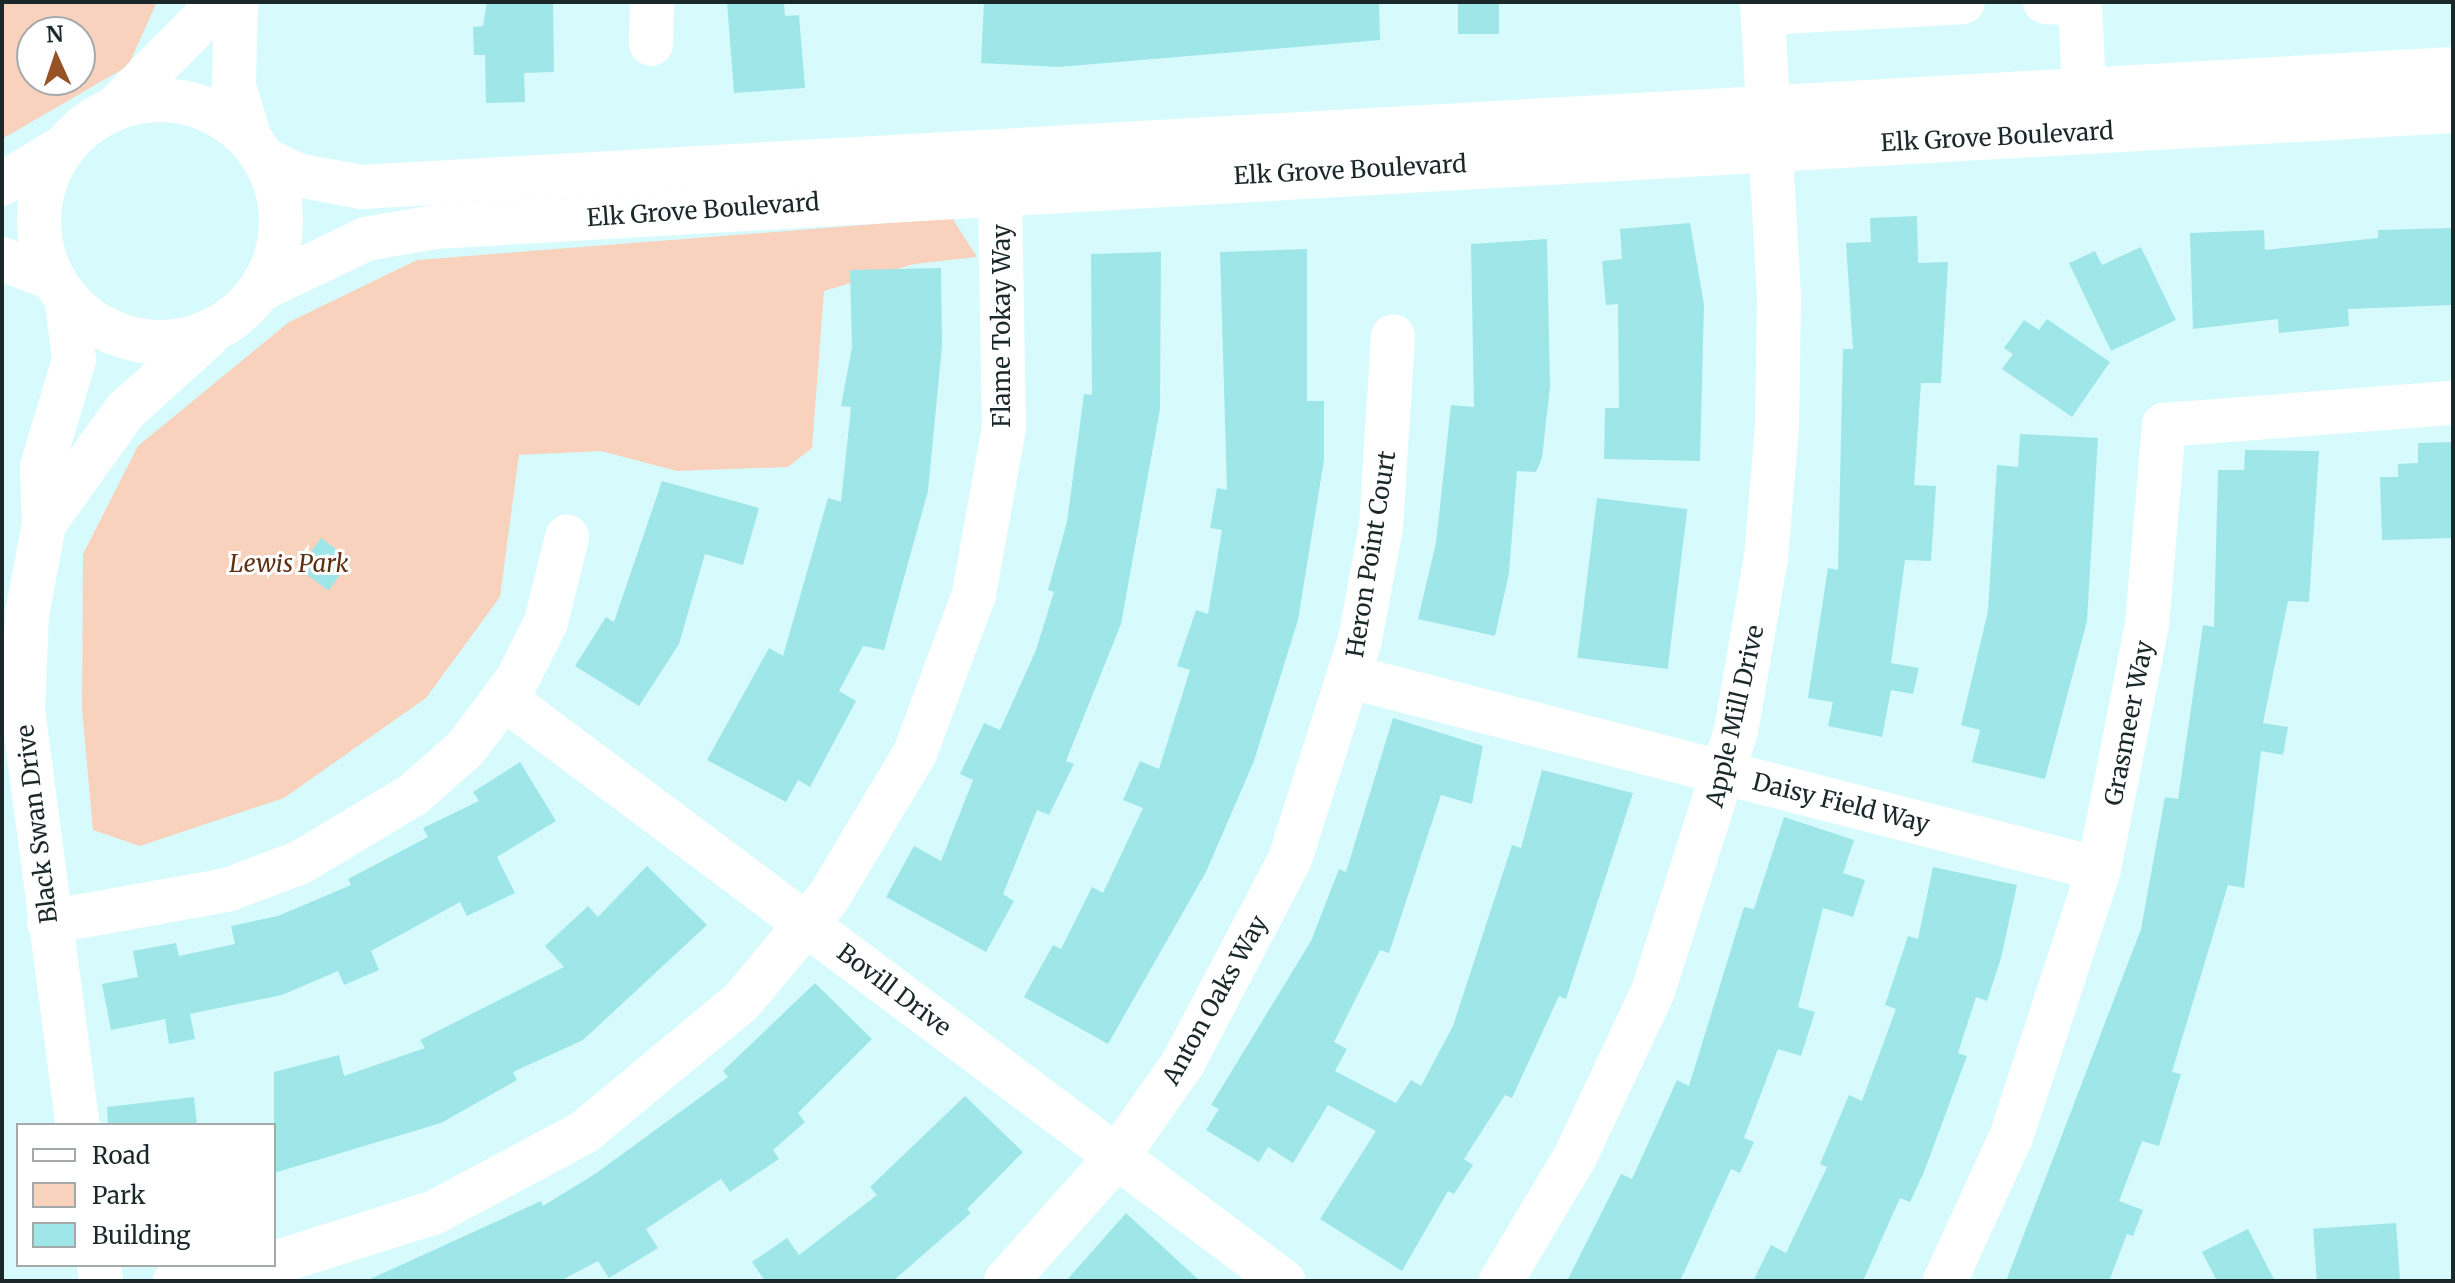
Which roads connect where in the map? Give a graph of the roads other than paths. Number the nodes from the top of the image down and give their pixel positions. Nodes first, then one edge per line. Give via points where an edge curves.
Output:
1 (220, 2) edge
2 (236, 2) edge
3 (1963, 2) edge
4 (2045, 2) edge
5 (1762, 8) edge
6 (2453, 69) edge
7 (2084, 89) junction
8 (115, 108) junction
9 (2453, 111) edge
10 (1769, 126) junction
11 (65, 146) junction
12 (257, 149) junction
13 (2, 184) edge
14 (1000, 190) junction
15 (2, 259) edge
16 (60, 290) junction
17 (260, 290) junction
18 (208, 336) junction
19 (1393, 336) dead end
20 (2453, 403) edge
21 (44, 524) junction
22 (567, 537) dead end
23 (1351, 677) junction
24 (505, 699) junction
25 (1725, 773) junction
26 (2099, 869) junction
27 (49, 922) junction
28 (808, 925) junction
29 (78, 1123) edge
30 (1117, 1157) junction
31 (276, 1262) edge
32 (255, 1267) edge
33 (175, 1281) edge
34 (1006, 1281) edge
35 (1283, 1281) edge
36 (1501, 1281) edge
37 (1945, 1281) edge

1 - 8 street
2 - 12 street via 234,86
3 - 5 street
4 - 7 street via 2080,4
5 - 10 street, Apple Mill Drive
6 - 7 street, Elk Grove Boulevard
7 - 10 street, Elk Grove Boulevard
8 - 11 street
8 - 12 street via 147,99 186,102
9 - 10 street, Elk Grove Boulevard
10 - 12 street, Elk Grove Boulevard via 361,187 297,175
10 - 14 street, Elk Grove Boulevard
10 - 25 street, Apple Mill Drive via 1777,428 1755,631
11 - 13 street
11 - 16 street via 45,183 39,224
12 - 17 street via 282,212 279,251
14 - 17 street, Elk Grove Boulevard via 435,227 366,239
14 - 28 street, Flame Tokay Way via 1004,427 974,594 915,753 866,842
15 - 16 street
16 - 18 street via 121,334 162,341
16 - 21 street, Black Swan Drive via 74,360 42,467
17 - 18 street
18 - 21 street, Black Swan Drive via 125,411
19 - 23 street, Heron Point Court via 1381,527
20 - 26 street, Grasmeer Way via 2164,425 2147,624
21 - 27 street, Black Swan Drive via 27,615 23,710
22 - 24 street via 546,622
23 - 25 street, Daisy Field Way
23 - 30 street, Anton Oaks Way via 1290,859 1241,963
24 - 27 street via 414,794 301,862 175,903
24 - 28 street, Bovill Drive
25 - 26 street, Daisy Field Way
25 - 36 street, Apple Mill Drive via 1700,861 1617,1075
26 - 37 street, Grasmeer Way via 2011,1137
27 - 29 street, Black Swan Drive
28 - 30 street, Bovill Drive
28 - 31 street, Flame Tokay Way via 691,1049 583,1133 433,1213
30 - 34 street, Anton Oaks Way
30 - 35 street, Bovill Drive
32 - 33 street

